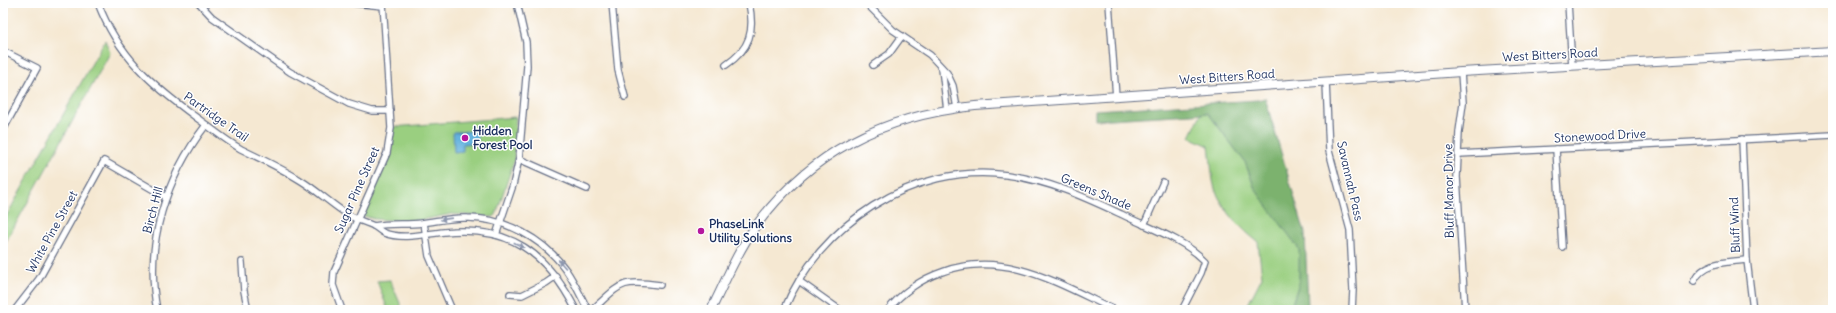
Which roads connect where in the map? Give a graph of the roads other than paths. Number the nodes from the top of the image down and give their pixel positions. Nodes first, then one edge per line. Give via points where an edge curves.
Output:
1 (98, 3) edge
2 (199, 3) edge
3 (353, 3) edge
4 (517, 3) edge
5 (612, 3) edge
6 (749, 3) edge
7 (866, 3) edge
8 (1109, 3) edge
9 (1568, 3) edge
10 (383, 5) edge
11 (902, 36) junction
12 (3, 51) edge
13 (1833, 51) edge
14 (726, 65) dead end
15 (873, 65) dead end
16 (1572, 66) junction
17 (942, 69) junction
18 (1462, 72) junction
19 (950, 79) junction
20 (1326, 82) junction
21 (944, 83) junction
22 (625, 97) dead end
23 (1116, 97) junction
24 (957, 108) junction
25 (947, 110) junction
26 (390, 111) junction
27 (206, 125) junction
28 (3, 130) edge
29 (1833, 135) edge
30 (1742, 139) junction
31 (1556, 149) junction
32 (1459, 154) junction
33 (519, 159) junction
34 (1163, 182) dead end
35 (587, 189) dead end
36 (166, 197) junction
37 (357, 220) junction
38 (424, 223) junction
39 (500, 223) junction
40 (1144, 225) junction
41 (374, 226) junction
42 (426, 234) junction
43 (496, 235) junction
44 (1562, 247) dead end
45 (1747, 260) junction
46 (242, 262) dead end
47 (556, 276) junction
48 (1694, 281) dead end
49 (799, 282) junction
50 (575, 284) junction
51 (660, 285) dead end
52 (565, 289) junction
53 (510, 294) dead end
54 (15, 310) edge
55 (157, 310) edge
56 (248, 310) edge
57 (342, 310) edge
58 (452, 310) edge
59 (576, 310) edge
60 (588, 310) edge
61 (592, 310) edge
62 (711, 310) edge
63 (784, 310) edge
64 (840, 310) edge
65 (888, 310) edge
66 (1115, 310) edge
67 (1182, 310) edge
68 (1352, 310) edge
69 (1465, 310) edge
70 (1753, 310) edge

1 - 27 street, Partridge Trail via 112,36 136,68
2 - 26 street via 212,17 290,72 360,109
3 - 10 street
4 - 33 street via 526,42 527,66
5 - 22 street via 618,70
6 - 14 street via 752,30 748,43 741,53
7 - 11 street
8 - 23 street
9 - 16 street
10 - 26 street, Sugar Pine Street
11 - 15 street via 889,54
11 - 17 street via 930,55
12 - 28 street via 37,68
13 - 16 main road, West Bitters Road
16 - 18 main road, West Bitters Road
17 - 19 street
17 - 21 street
18 - 20 main road, West Bitters Road
18 - 32 street, Bluff Manor Drive via 1463,103 1458,132
19 - 21 street
19 - 24 street
20 - 23 main road, West Bitters Road
20 - 68 street, Savannah Pass via 1329,150 1350,230
21 - 25 street
23 - 24 main road, West Bitters Road
24 - 25 main road, West Bitters Road
25 - 62 main road, West Bitters Road via 924,114 854,140 819,162 794,183 755,227
26 - 37 street, Sugar Pine Street via 390,141 387,153
27 - 36 street, Birch Hill via 177,169
27 - 37 street, Partridge Trail via 240,148 269,161 302,181
29 - 30 street, Stonewood Drive
30 - 31 street, Stonewood Drive
30 - 45 street, Bluff Wind
31 - 32 street, Stonewood Drive
31 - 44 street
32 - 69 street, Bluff Manor Drive
33 - 35 street
33 - 39 street
34 - 40 street
36 - 54 street, White Pine Street via 104,161 39,279
36 - 55 street, Birch Hill via 157,231 154,256
37 - 41 street, Partridge Trail
37 - 57 street, Sugar Pine Street via 334,272 333,285
39 -> 38 street, Partridge Trail via 468,218
38 - 41 street, Partridge Trail
38 - 42 street
39 - 43 street
50 -> 39 street, Partridge Trail via 566,269 544,247 519,231
40 - 49 street, Greens Shade via 1066,189 1028,178 1005,174 971,174 940,178 905,189 865,211 824,247
40 - 67 street, Greens Shade via 1185,245 1205,261
41 - 42 street, Partridge Trail via 383,233 399,236
42 - 43 street, Partridge Trail via 463,230 484,231
42 - 58 street via 429,256
43 -> 47 street, Partridge Trail via 529,250
45 - 48 street via 1709,266 1697,274
45 - 70 street, Bluff Wind
46 - 56 street
47 - 52 street, Partridge Trail
47 - 53 street via 522,295
49 - 63 street, Greens Shade
49 - 64 street
50 - 52 street
50 - 60 street, Partridge Trail
51 - 61 street via 638,282 622,284
52 - 59 street, Partridge Trail
65 - 66 street via 904,294 929,276 955,267 987,264 1025,269

